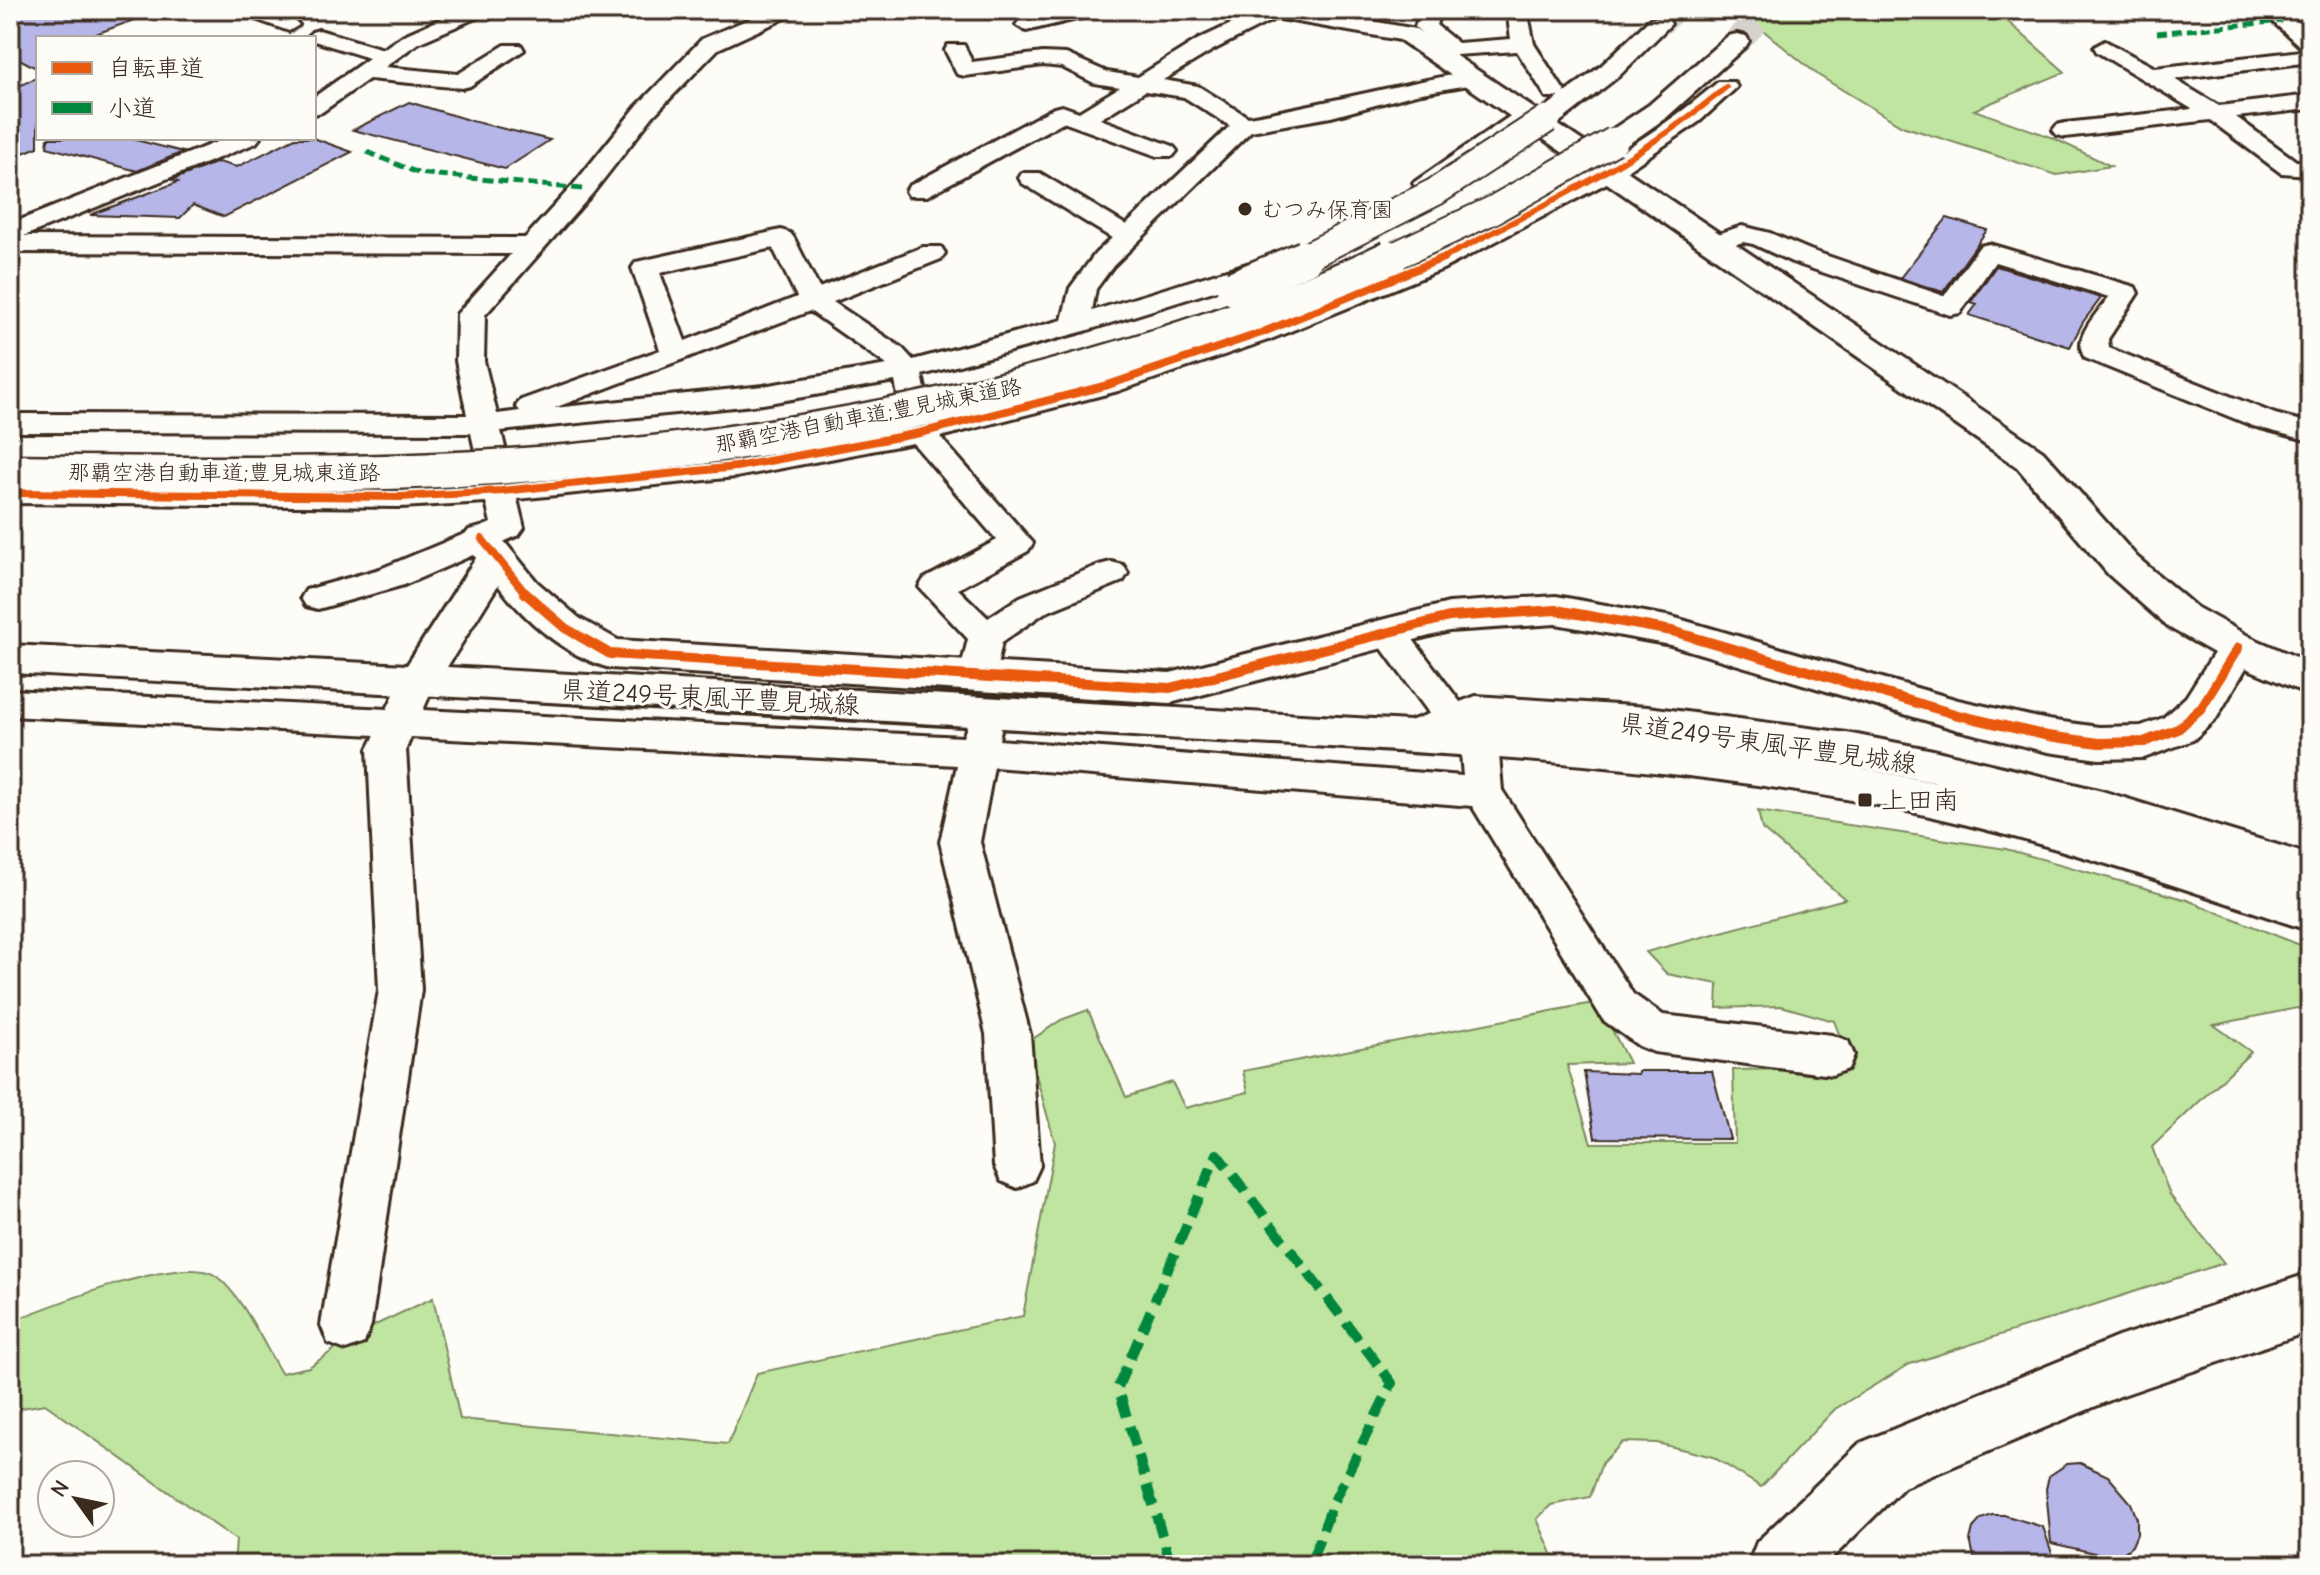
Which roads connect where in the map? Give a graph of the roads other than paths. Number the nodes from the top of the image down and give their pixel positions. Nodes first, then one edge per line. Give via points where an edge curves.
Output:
1 (248, 10) edge
2 (478, 10) edge
3 (787, 10) edge
4 (1091, 10) edge
5 (1431, 10) edge
6 (1517, 10) edge
7 (1284, 12) edge
8 (2276, 16) edge
9 (2310, 19) edge
10 (1023, 23) dead end
11 (1659, 24) tunnel mouth
12 (289, 25) dead end
13 (319, 36) dead end
14 (1737, 41) tunnel mouth
15 (2310, 43) edge
16 (1523, 44) junction
17 (2105, 47) dead end
18 (513, 50) dead end
19 (956, 50) dead end
20 (1442, 50) junction
21 (2310, 56) edge
22 (387, 57) junction
23 (367, 72) junction
24 (2151, 75) junction
25 (1472, 78) junction
26 (1145, 84) junction
27 (1726, 87) dead end
28 (2310, 102) edge
29 (316, 106) edge
30 (1543, 109) junction
31 (2215, 113) junction
32 (1064, 114) junction
33 (1244, 125) junction
34 (2065, 130) dead end
35 (243, 140) edge
36 (1165, 151) dead end
37 (1611, 157) junction
38 (2310, 168) edge
39 (1031, 178) dead end
40 (918, 191) dead end
41 (10, 233) edge
42 (1127, 236) junction
43 (10, 244) edge
44 (1712, 244) junction
45 (531, 246) junction
46 (932, 253) dead end
47 (812, 300) junction
48 (1075, 325) junction
49 (676, 354) junction
50 (907, 370) junction
51 (10, 423) edge
52 (483, 424) junction
53 (2310, 432) edge
54 (920, 433) junction
55 (10, 442) edge
56 (10, 472) edge
57 (502, 491) junction
58 (10, 493) edge
59 (489, 548) junction
60 (1111, 573) dead end
61 (318, 598) dead end
62 (1390, 634) junction
63 (986, 636) junction
64 (2238, 648) junction
65 (10, 659) edge
66 (2310, 680) edge
67 (418, 681) junction
68 (982, 694) junction
69 (10, 703) edge
70 (396, 723) junction
71 (1466, 731) junction
72 (978, 752) junction
73 (1483, 792) junction
74 (2310, 874) edge
75 (2310, 912) edge
76 (1832, 1055) dead end
77 (1017, 1166) dead end
78 (2310, 1302) edge
79 (346, 1325) dead end
80 (1780, 1565) edge

1 - 12 street
2 - 22 street via 411,39
3 - 45 street via 710,44 645,111
4 - 10 street
5 - 20 street via 1425,27
6 - 16 street
7 - 20 main road via 1407,34
7 - 26 street via 1205,45
8 - 9 street
8 - 15 street
11 - 30 main road, 那覇空港自動車道;豊見城東道路 via 1610,71
13 - 22 street
14 - 37 main road, 那覇空港自動車道;豊見城東道路
16 - 20 street
16 - 30 street
17 - 24 street
18 - 23 street via 462,81
19 - 26 street via 965,69 1043,59 1066,61 1102,78
20 - 25 main road
21 - 24 street
22 - 23 street
23 - 29 street
24 - 31 street
25 - 30 main road
25 - 33 street
26 - 32 street
26 - 33 street via 1190,91
27 - 37 street via 1692,116
28 - 31 street
30 - 37 main road
30 - 48 street via 1337,238 1283,261
30 - 55 main road, 那覇空港自動車道;豊見城東道路, bridge via 1494,157 1378,224 1264,277 1103,333 920,381 725,416 478,440
31 - 34 street
31 - 38 street via 2290,168
32 - 36 street
32 - 40 street
33 - 42 street
35 - 41 street
37 - 44 main road
37 - 54 street via 1434,263 1261,333 1108,385
37 - 56 main road, 那覇空港自動車道;豊見城東道路, bridge via 1334,282 1128,355 939,405 743,441 543,464 260,475
39 - 42 street
42 - 48 street via 1083,288
43 - 45 street
44 - 53 street via 1742,234 1761,238 1950,307 1989,252 2125,293 2094,339 2095,352 2264,420
44 - 64 main road via 2030,459 2123,566 2182,617
45 - 52 street via 471,314 470,361
46 - 47 street
47 - 49 street
47 - 49 street via 781,238 645,268
47 - 50 street
48 - 50 street
49 - 52 street
50 - 52 street via 763,395
50 - 54 street
51 - 52 street
52 - 57 street
54 - 57 street via 736,467
54 - 63 street via 1017,543 936,587
57 - 58 street via 401,497
57 - 59 street via 508,528
59 - 61 street
59 - 67 main road
59 - 68 main road via 523,591 565,628 610,654
60 - 63 street via 1032,605
62 - 64 main road via 1449,617 1556,610 1672,631 1958,715 2099,743 2144,742 2178,729 2201,708
62 - 68 main road via 1170,688
62 - 71 street
63 - 68 street
64 - 66 main road
65 - 67 main road, 県道249号東風平豊見城線
67 - 68 main road, 県道249号東風平豊見城線
67 - 70 street
68 - 71 main road, 県道249号東風平豊見城線 via 1409,739
68 - 72 street
69 - 70 street
70 - 72 street
70 - 79 street via 387,749 400,990
71 - 73 street
71 - 74 main road, 県道249号東風平豊見城線 via 1476,711 1692,728 1847,749 2102,808
71 - 75 main road, 県道249号東風平豊見城線 via 1813,776 1919,796 2024,819
72 - 73 street
72 - 77 street via 960,842 1008,1034
73 - 76 street via 1618,1007 1654,1033
78 - 80 main road via 2118,1367 1882,1465

